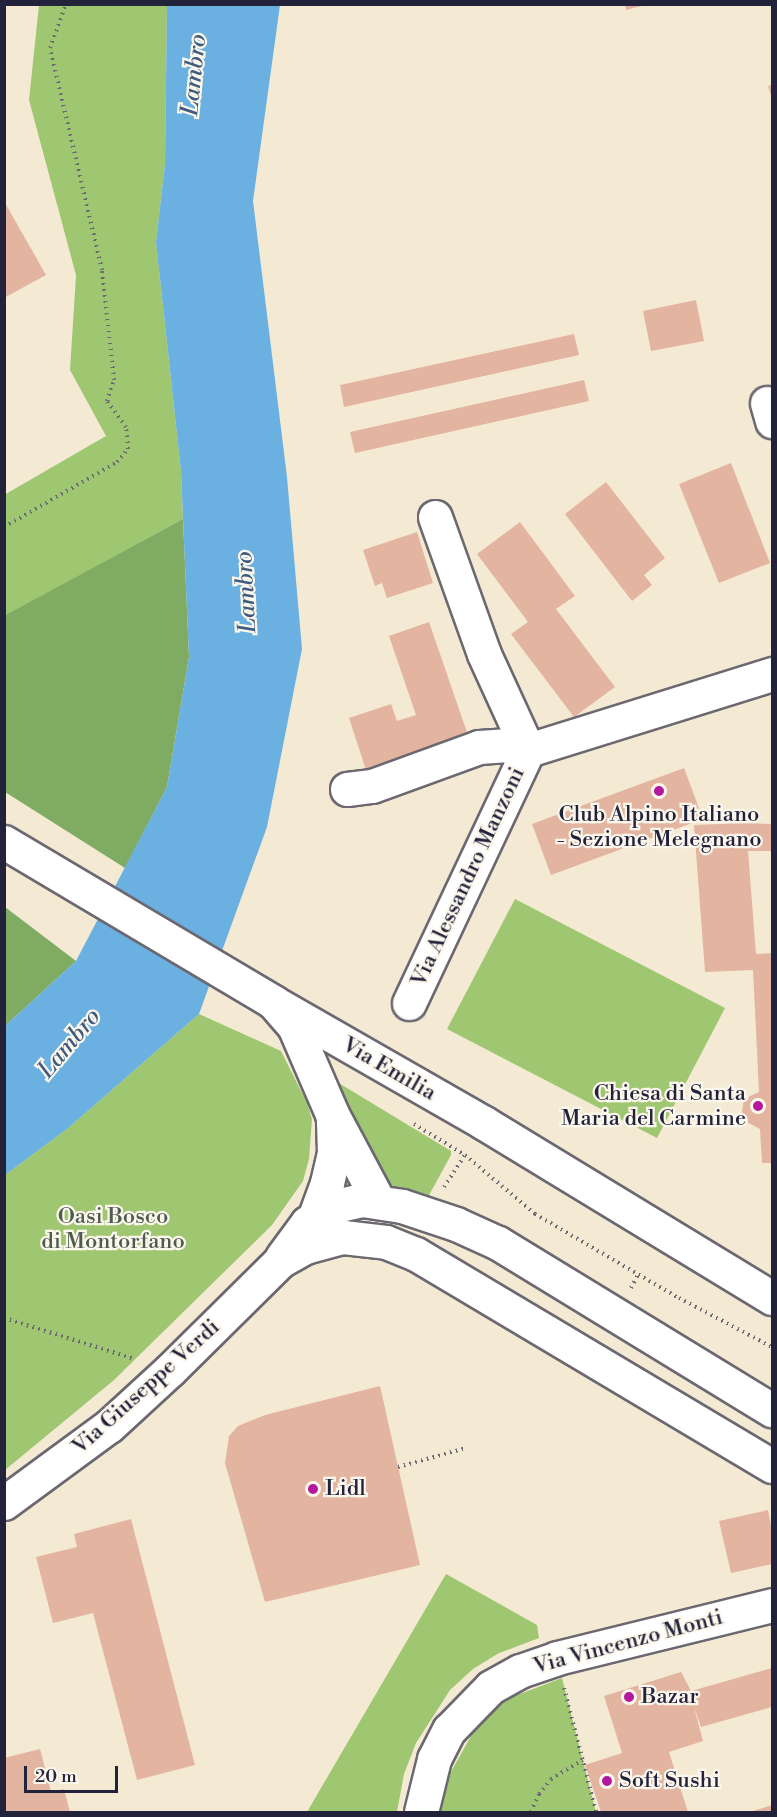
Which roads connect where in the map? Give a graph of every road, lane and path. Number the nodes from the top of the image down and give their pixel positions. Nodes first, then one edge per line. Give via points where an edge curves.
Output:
1 (66, 4) edge
2 (435, 517) dead end
3 (4, 527) edge
4 (772, 674) edge
5 (528, 750) junction
6 (347, 789) dead end
7 (4, 842) edge
8 (273, 1002) junction
9 (409, 1003) dead end
10 (332, 1114) junction
11 (408, 1120) dead end
12 (378, 1200) junction
13 (315, 1216) junction
14 (280, 1261) junction
15 (772, 1298) edge
16 (4, 1318) edge
17 (772, 1347) edge
18 (170, 1370) junction
19 (772, 1410) edge
20 (466, 1449) dead end
21 (772, 1466) edge
22 (398, 1467) dead end
23 (4, 1503) edge
24 (772, 1605) edge
25 (557, 1658) junction
26 (582, 1760) junction
27 (421, 1812) edge
28 (531, 1812) edge
29 (596, 1812) edge

1 - 3 path via 50,48 102,270 114,380 106,401 126,427 128,448 117,462
2 - 5 street, Via Alessandro Manzoni via 484,654
4 - 5 street
5 - 6 street via 505,745 479,747 372,786
5 - 9 street, Via Alessandro Manzoni
7 - 8 street, Via Emilia
8 - 10 street via 294,1026
8 - 15 street, Via Emilia via 484,1123
10 - 12 street
10 - 13 street via 334,1152
11 - 17 path via 465,1155 535,1214 668,1293
12 - 13 street via 346,1203
12 - 19 street via 431,1215 498,1243
13 - 14 street via 300,1230
14 - 18 street, Via Giuseppe Verdi
14 - 21 street via 305,1247 343,1237 397,1245
16 - 18 path
18 - 23 street, Via Giuseppe Verdi via 93,1439
20 - 22 path
24 - 25 street, Via Vincenzo Monti
25 - 26 path
25 - 27 street, Via Vincenzo Monti via 491,1687 467,1709 449,1730 434,1759
26 - 28 path via 551,1779
26 - 29 path

